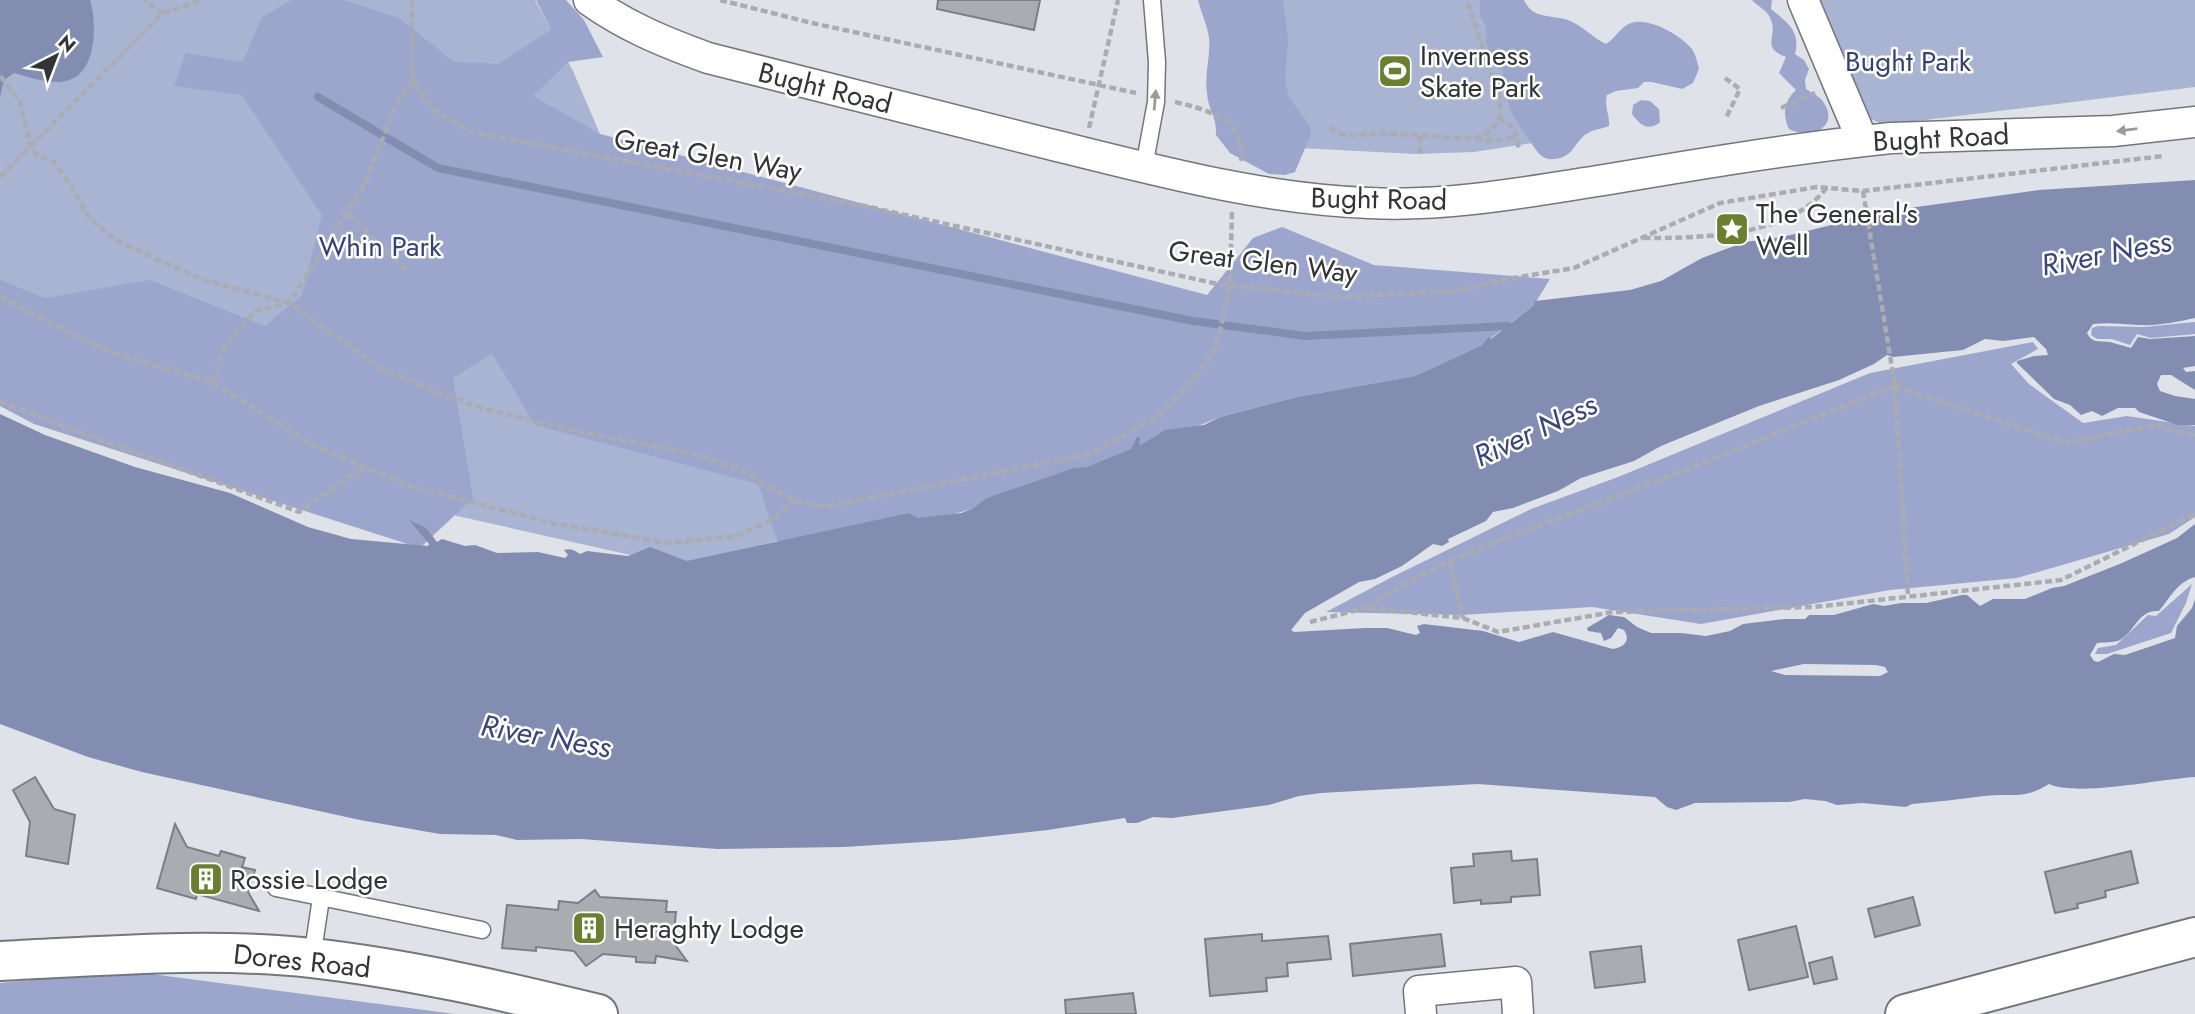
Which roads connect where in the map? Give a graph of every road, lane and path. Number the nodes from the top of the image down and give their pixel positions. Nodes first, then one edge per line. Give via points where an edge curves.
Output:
1 (144, 0) edge
2 (202, 0) edge
3 (412, 0) edge
4 (589, 0) edge
5 (720, 0) edge
6 (1118, 0) edge
7 (1152, 0) edge
8 (1467, 0) edge
9 (1802, 0) edge
10 (163, 13) junction
11 (0, 76) edge
12 (1725, 78) dead end
13 (413, 82) junction
14 (1099, 84) junction
15 (1823, 89) dead end
16 (1139, 93) dead end
17 (1166, 100) dead end
18 (1781, 108) dead end
19 (1499, 117) junction
20 (1726, 118) dead end
21 (2195, 122) edge
22 (1330, 127) dead end
23 (1420, 136) junction
24 (1517, 137) junction
25 (1475, 139) junction
26 (1860, 141) junction
27 (31, 148) junction
28 (1519, 149) dead end
29 (1084, 153) junction
30 (2174, 154) dead end
31 (1420, 157) dead end
32 (1144, 167) junction
33 (0, 177) edge
34 (1827, 187) junction
35 (1237, 189) junction
36 (1863, 191) junction
37 (348, 214) junction
38 (1640, 238) junction
39 (406, 270) dead end
40 (1230, 285) junction
41 (0, 297) edge
42 (289, 303) junction
43 (212, 382) junction
44 (1895, 386) junction
45 (0, 401) edge
46 (2195, 436) edge
47 (367, 468) junction
48 (794, 500) junction
49 (2195, 514) edge
50 (1450, 562) junction
51 (1908, 597) junction
52 (1366, 608) junction
53 (1463, 618) junction
54 (1310, 622) dead end
55 (276, 888) dead end
56 (321, 898) junction
57 (482, 930) dead end
58 (2195, 937) edge
59 (312, 958) junction
60 (0, 961) edge
61 (1958, 1007) edge
62 (1420, 1013) edge
63 (598, 1014) edge
64 (1518, 1014) edge
65 (1905, 1014) edge

1 - 10 path
2 - 10 path
3 - 13 path
4 - 29 street, Bught Road via 654,38 708,58
5 - 14 path
6 - 14 path
32 -> 7 lane via 1156,102
8 - 19 path via 1500,100
9 - 26 street
10 - 27 path
11 - 27 path via 20,101
12 - 20 path via 1740,89
13 - 37 path via 398,101
13 - 40 path, Great Glen Way via 434,110 471,132 865,206
14 - 16 path
14 - 29 path
15 - 18 path
17 - 35 path via 1206,109 1232,127 1242,152
19 - 24 path via 1514,128
19 - 25 path via 1490,131
21 -> 26 street, Bught Road via 2113,131
22 - 23 path via 1352,136
23 - 25 path
23 - 31 path
24 - 25 path via 1493,142
24 - 28 path
26 - 35 street, Bught Road via 1447,201 1372,204
27 - 33 path
27 - 42 path via 53,161 90,219 117,242 201,279
29 - 32 street, Bught Road
30 - 36 path, Great Glen Way
32 - 35 street, Bught Road
34 - 36 path, Great Glen Way
34 - 38 path, Great Glen Way via 1720,203
34 - 38 path via 1817,201 1776,224 1695,238
35 - 40 path
36 - 44 path
37 - 39 path
37 - 42 path
38 - 40 path, Great Glen Way via 1574,268 1459,291 1336,297
40 - 48 path via 1216,349 1191,382 1159,416 1090,454 823,507
41 - 43 path via 116,354
42 - 43 path via 255,311 225,346
42 - 48 path via 379,367 442,394 488,410 695,454 743,470
43 - 47 path via 313,445
44 - 46 path via 2066,443 2156,425
44 - 50 path
44 - 51 path
45 - 47 path via 299,512
47 - 48 path via 407,485 552,523 668,543 737,536 776,518
49 - 51 path via 2061,580
50 - 52 path
50 - 53 path
51 - 53 path via 1814,607 1613,612 1498,632
52 - 53 path
52 - 54 path
55 - 56 lane
56 - 57 lane
56 - 59 lane
58 - 61 main road
59 - 60 main road, Dores Road via 225,953
59 - 63 main road, Dores Road via 438,977
61 - 65 main road
62 - 64 street via 1419,991 1516,982

